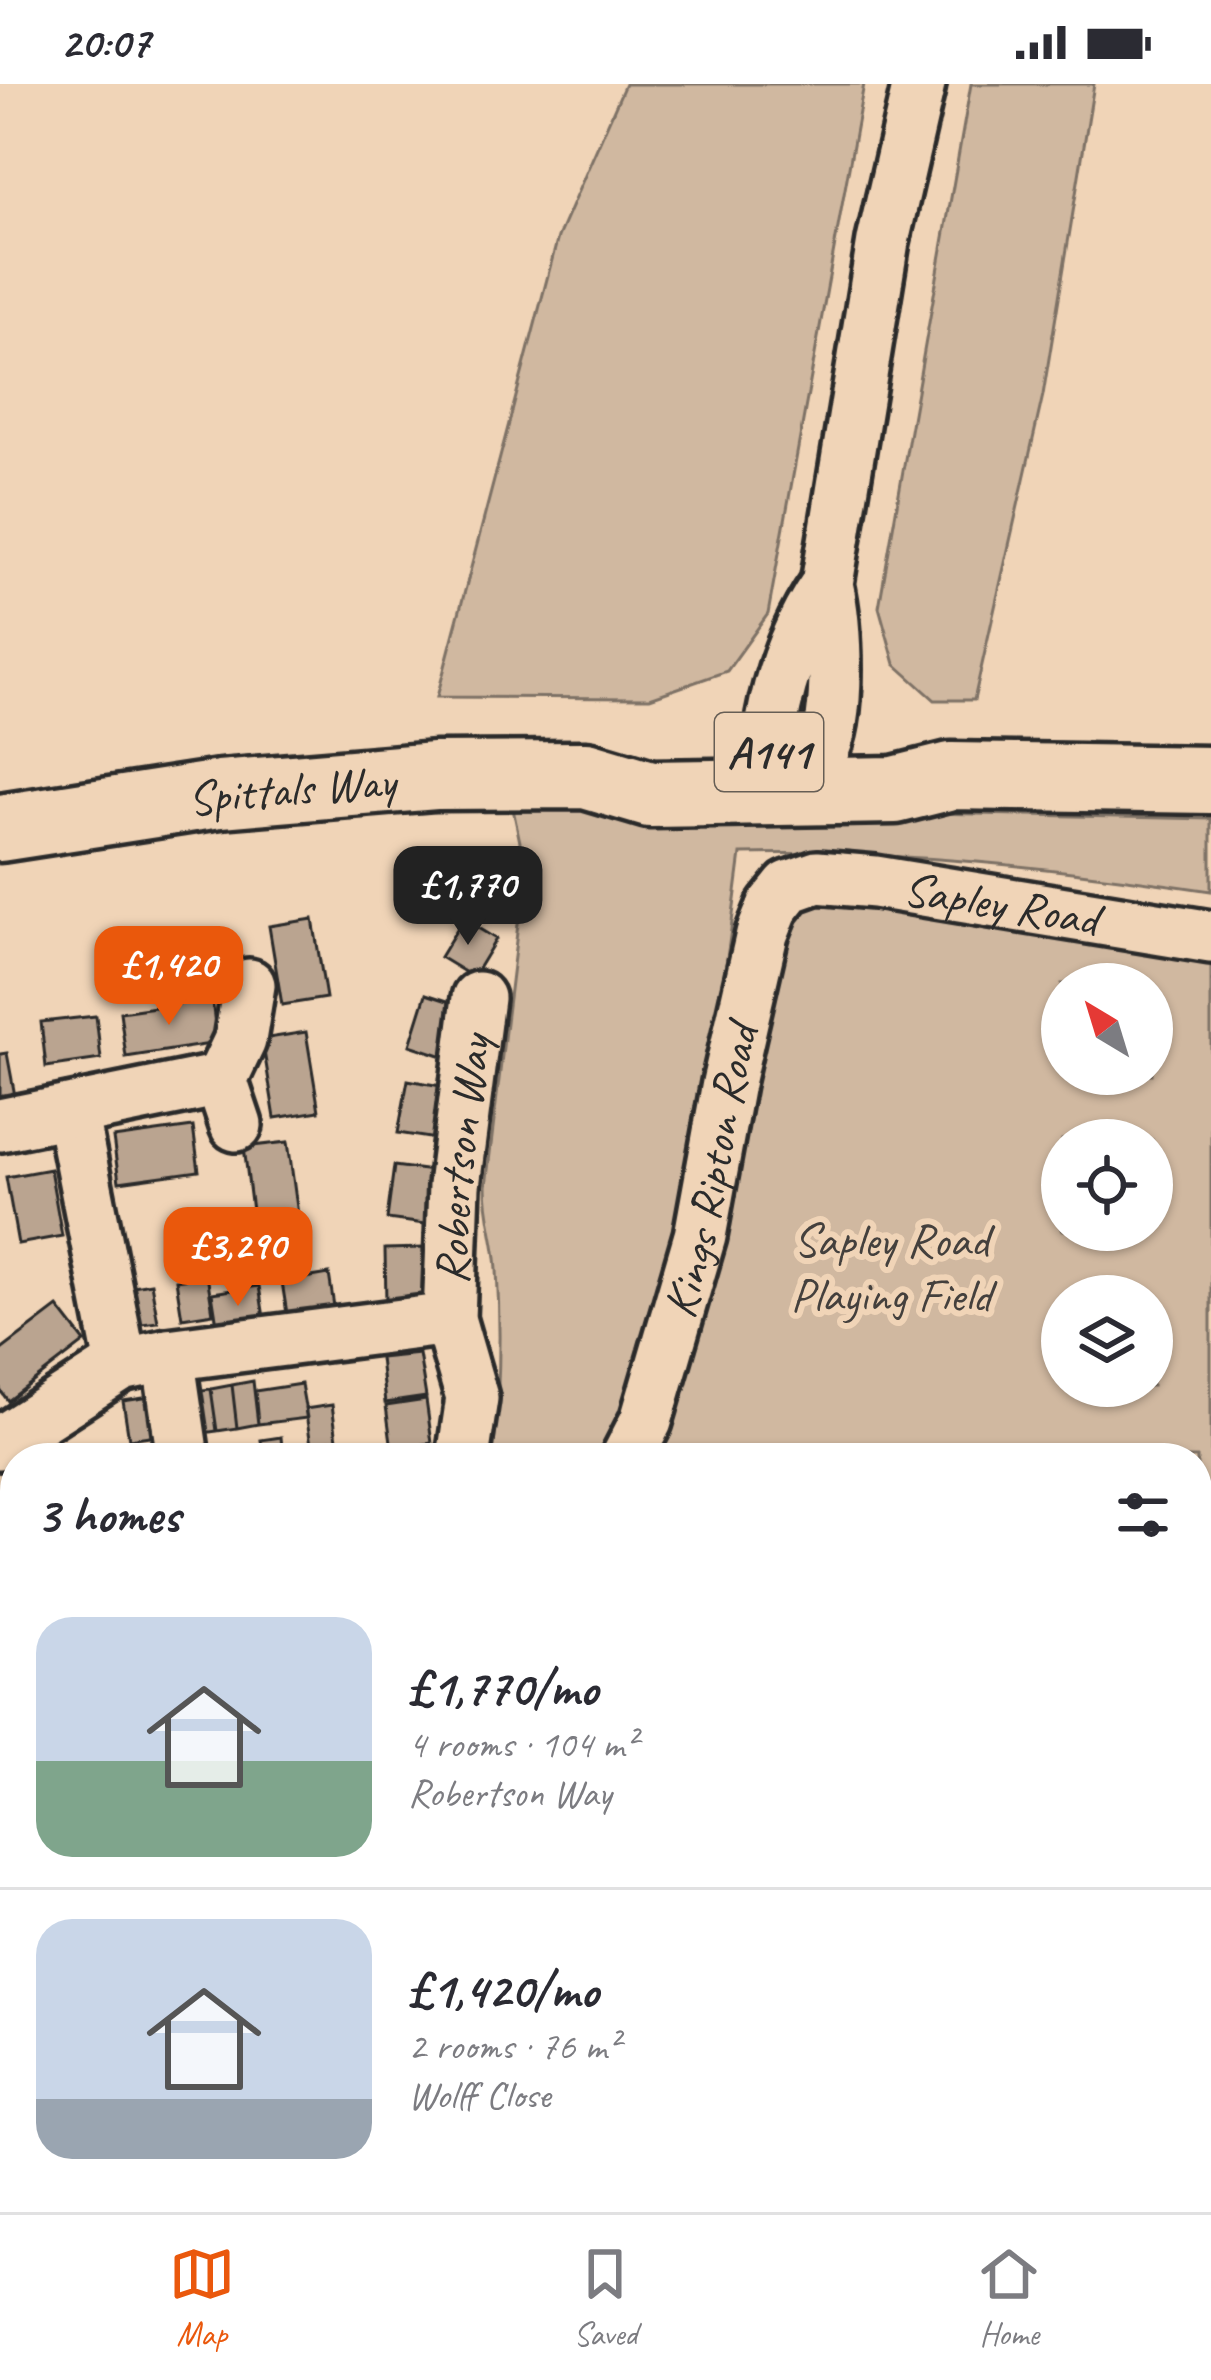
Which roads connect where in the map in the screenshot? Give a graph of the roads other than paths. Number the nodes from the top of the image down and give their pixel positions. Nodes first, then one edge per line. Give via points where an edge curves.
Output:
1 (919, 84) edge
2 (795, 764) junction
3 (1211, 780) edge
4 (0, 828) edge
5 (789, 887) joint
6 (1211, 937) edge
7 (249, 985) dead end
8 (478, 998) dead end
9 (71, 1111) junction
10 (0, 1125) edge
11 (449, 1319) junction
12 (145, 1360) junction
13 (0, 1442) edge
14 (177, 1443) edge
15 (465, 1443) edge
16 (635, 1443) edge

1 - 2 street via 883,242 826,584 804,618 772,714
2 - 3 highway, Spittals Way / A141 via 895,790 951,776
2 - 4 highway, Spittals Way / A141 via 650,794 586,775 434,776 220,794
5 - 6 street, Sapley Road via 817,877 875,882
5 - 16 street, Kings Ripton Road via 761,934 700,1236
7 - 9 street via 229,1102
8 - 11 street, Robertson Way via 454,1186
9 - 10 street
9 - 12 street
11 - 12 street, Robertson Way
11 - 15 street, Robertson Way via 472,1398
12 - 13 street, Robertson Way
12 - 14 street

